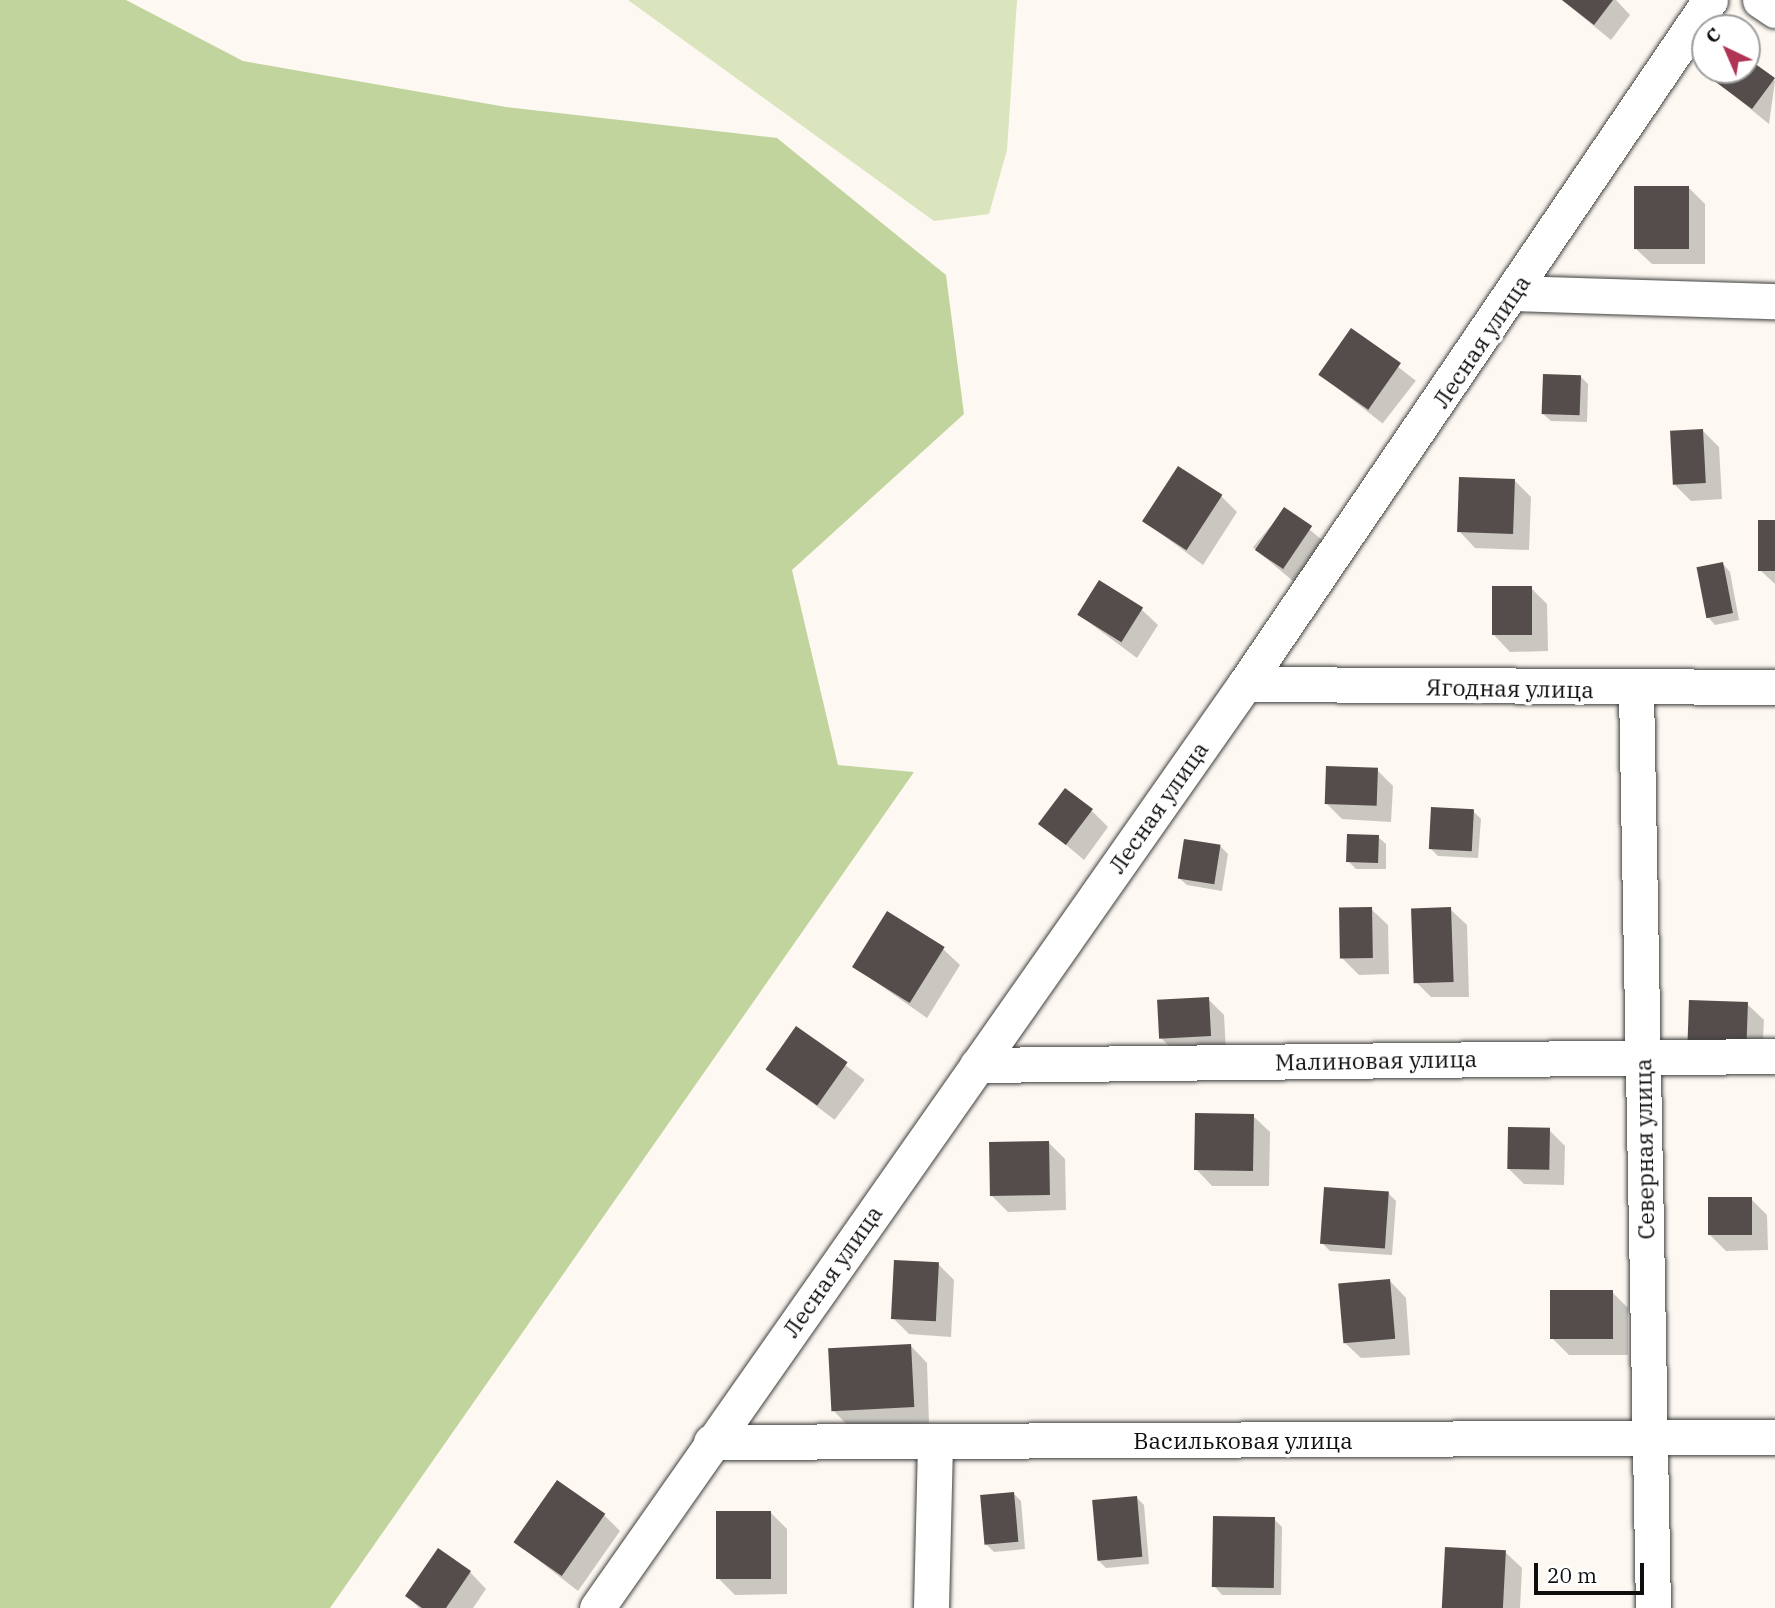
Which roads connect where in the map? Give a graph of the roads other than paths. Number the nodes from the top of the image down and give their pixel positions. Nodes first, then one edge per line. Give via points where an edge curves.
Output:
1 (1710, 0) edge
2 (1760, 0) edge
3 (1775, 10) edge
4 (1514, 293) junction
5 (1775, 302) edge
6 (1245, 684) junction
7 (1775, 687) edge
8 (1636, 690) junction
9 (1643, 1056) junction
10 (1775, 1056) edge
11 (976, 1065) junction
12 (1775, 1437) edge
13 (1653, 1438) junction
14 (935, 1441) junction
15 (711, 1442) junction
16 (597, 1608) edge
17 (932, 1608) edge
18 (1653, 1608) edge

1 - 4 street, Лесная улица
2 - 3 street
4 - 5 street
4 - 6 street, Лесная улица
6 - 8 street, Ягодная улица
6 - 11 street, Лесная улица
7 - 8 street, Ягодная улица
8 - 9 street, Северная улица
9 - 10 street, Малиновая улица
9 - 11 street, Малиновая улица
9 - 13 street, Северная улица
11 - 15 street, Лесная улица
12 - 13 street, Васильковая улица
13 - 14 street, Васильковая улица
13 - 18 street, Северная улица
14 - 15 street, Васильковая улица
14 - 17 street
15 - 16 street, Лесная улица

